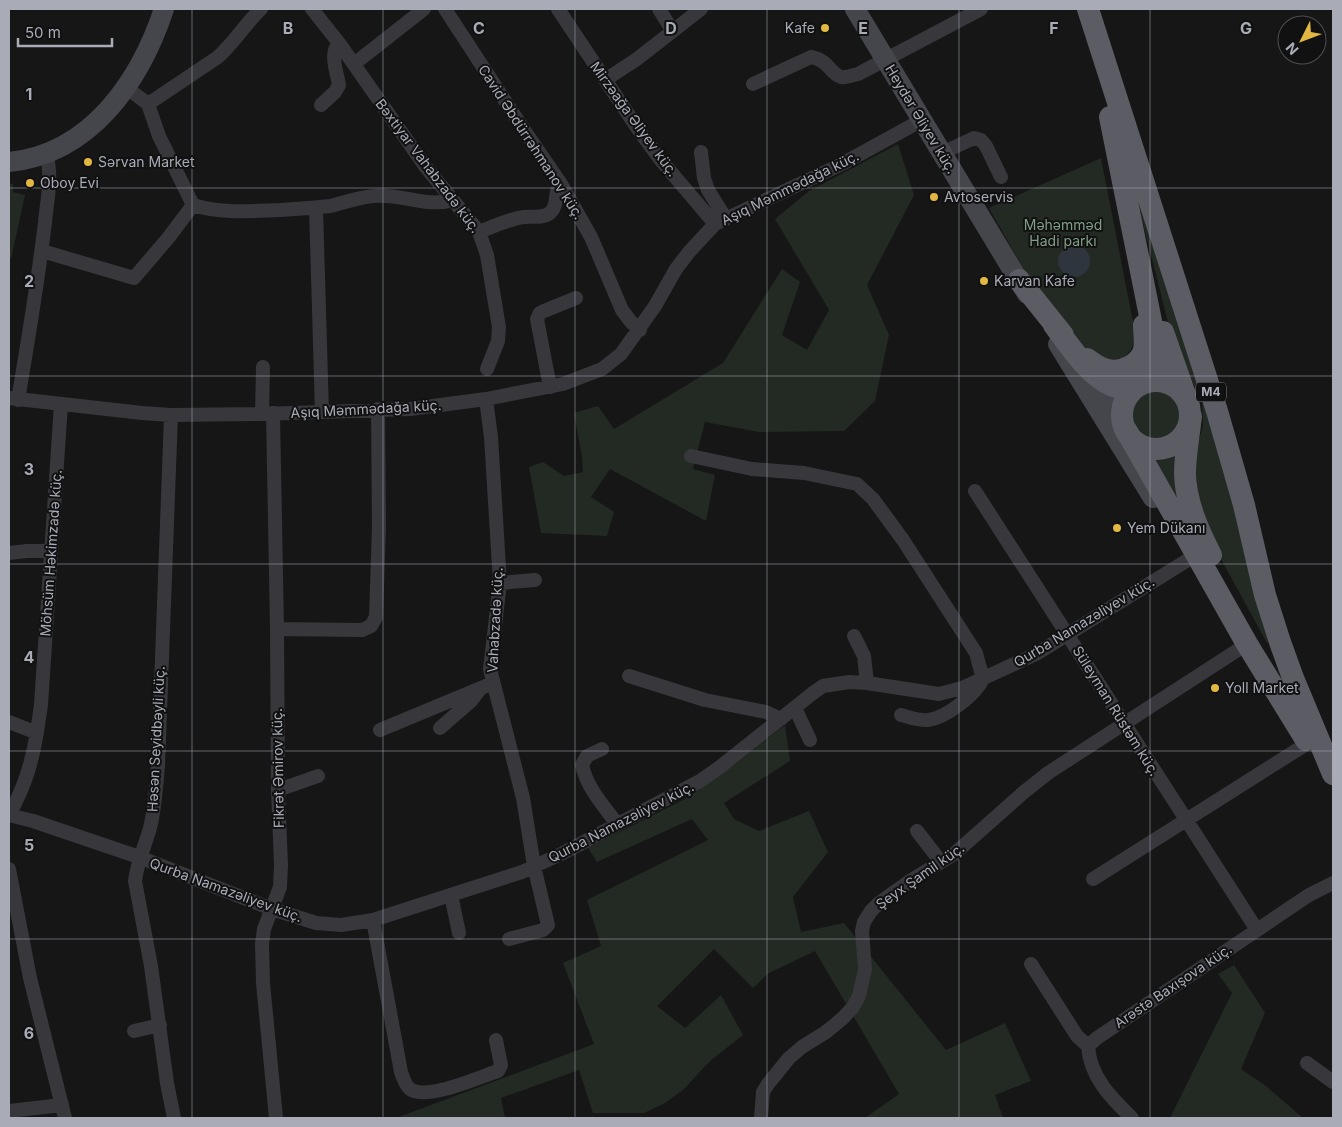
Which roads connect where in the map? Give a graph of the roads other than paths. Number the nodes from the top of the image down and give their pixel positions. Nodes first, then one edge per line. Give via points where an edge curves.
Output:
1 (164, 9) edge
2 (261, 9) edge
3 (312, 9) edge
4 (424, 9) edge
5 (444, 9) edge
6 (558, 9) edge
7 (659, 9) edge
8 (701, 9) edge
9 (855, 9) edge
10 (980, 9) edge
11 (1088, 9) edge
12 (672, 30) junction
13 (339, 43) junction
14 (886, 60) junction
15 (354, 64) junction
16 (605, 80) junction
17 (753, 84) dead end
18 (127, 88) junction
19 (148, 104) junction
20 (321, 104) dead end
21 (922, 120) junction
22 (1113, 132) junction
23 (701, 152) dead end
24 (942, 153) junction
25 (46, 154) junction
26 (9, 162) edge
27 (1001, 177) dead end
28 (561, 184) junction
29 (453, 200) junction
30 (193, 205) junction
31 (316, 208) junction
32 (721, 222) junction
33 (479, 232) junction
34 (42, 251) junction
35 (1019, 280) joint
36 (576, 298) dead end
37 (640, 330) junction
38 (1056, 335) junction
39 (263, 367) dead end
40 (487, 369) dead end
41 (1140, 386) junction
42 (550, 387) junction
43 (13, 399) edge
44 (486, 399) junction
45 (61, 404) junction
46 (378, 409) junction
47 (1190, 411) junction
48 (322, 412) junction
49 (268, 414) junction
50 (171, 415) junction
51 (1126, 430) junction
52 (691, 456) dead end
53 (975, 491) dead end
54 (51, 551) junction
55 (9, 553) edge
56 (1191, 558) junction
57 (534, 580) dead end
58 (500, 583) junction
59 (278, 629) junction
60 (1068, 635) junction
61 (854, 636) dead end
62 (1247, 644) junction
63 (629, 676) dead end
64 (983, 679) junction
65 (868, 683) junction
66 (487, 685) junction
67 (795, 708) junction
68 (901, 715) dead end
69 (781, 719) junction
70 (9, 722) edge
71 (1124, 724) junction
72 (440, 728) dead end
73 (380, 730) dead end
74 (37, 733) junction
75 (810, 740) dead end
76 (1308, 743) junction
77 (602, 749) dead end
78 (1330, 767) edge
79 (318, 776) dead end
80 (1333, 784) edge
81 (278, 790) junction
82 (9, 816) edge
83 (1186, 821) junction
84 (617, 824) junction
85 (917, 831) dead end
86 (139, 857) junction
87 (941, 862) junction
88 (534, 866) junction
89 (9, 869) edge
90 (1093, 879) dead end
91 (1333, 883) edge
92 (451, 895) junction
93 (272, 909) junction
94 (373, 920) junction
95 (1257, 930) junction
96 (459, 933) dead end
97 (509, 940) dead end
98 (1031, 964) dead end
99 (160, 1025) junction
100 (134, 1031) dead end
101 (496, 1040) dead end
102 (1088, 1046) junction
103 (1307, 1063) dead end
104 (1333, 1082) edge
105 (9, 1112) edge
106 (64, 1112) edge
107 (174, 1118) edge
108 (276, 1118) edge
109 (761, 1118) edge
110 (1132, 1118) edge

1 - 18 main road via 152,41
2 - 19 street via 218,57
3 - 13 street, Bəxtiyar Vahabzadə küç.
4 - 15 street
5 - 28 street, Cavid Əbdürrəhmanov küç.
6 - 16 street, Mirzəağa Əliyev küç.
7 - 12 street
8 - 12 street
9 - 14 main road, Heydər Əliyev küç.
10 - 14 street
11 - 22 highway, M4
11 - 78 highway, M4 via 1217,411 1280,642
12 - 16 street
13 - 15 street, Bəxtiyar Vahabzadə küç.
13 - 20 street via 333,55 338,89
14 - 17 street via 858,74 843,77 825,62 811,57
14 - 21 main road, Heydər Əliyev küç.
15 - 29 street, Bəxtiyar Vahabzadə küç. via 425,166
16 - 32 street, Mirzəağa Əliyev küç. via 659,158
18 - 19 street
18 - 25 main road via 83,132
19 - 30 street
21 - 24 main road, Heydər Əliyev küç.
21 - 32 street, Aşıq Məmmədağa küç. via 842,164
22 - 38 highway via 1144,326 1144,350 1131,366 1109,370 1098,366
22 - 41 highway via 1157,350 1154,374
22 - 47 highway via 1160,324
23 - 32 street via 704,178
24 - 27 street via 974,138 981,140
24 - 35 main road, Heydər Əliyev küç.
25 - 26 main road
25 - 34 street via 50,177
28 - 33 street via 557,188 552,212 543,217 512,220
28 - 37 street, Cavid Əbdürrəhmanov küç. via 591,237 622,310
29 - 31 street via 431,203 386,195
29 - 33 street, Bəxtiyar Vahabzadə küç.
30 - 31 street via 234,211
30 - 34 street via 134,278
31 - 48 street
32 - 37 street, Aşıq Məmmədağa küç. via 676,269
33 - 40 street, Bəxtiyar Vahabzadə küç. via 487,255 499,327 498,342
34 - 43 street
35 - 38 highway
36 - 42 street via 540,313 537,319
37 - 42 street, Aşıq Məmmədağa küç. via 622,354 602,370
38 - 41 highway via 1108,384 1119,389
38 - 51 main road via 1075,366 1106,399
38 - 56 main road via 1113,434
39 - 49 street, Fikrət Əmirov küç.
41 - 47 highway via 1159,381 1169,384 1185,396
41 - 51 highway via 1124,405
42 - 44 street, Aşıq Məmmədağa küç.
43 - 45 street, Aşıq Məmmədağa küç.
44 - 46 street, Aşıq Məmmədağa küç. via 410,409
44 - 58 street, Vahabzadə küç.
45 - 50 street, Aşıq Məmmədağa küç.
45 - 54 street, Möhsüm Həkimzadə küç.
46 - 48 street, Aşıq Məmmədağa küç.
46 - 59 street via 376,617 371,626 362,630
47 - 51 highway via 1185,435 1169,447 1149,448 1131,438
47 - 78 highway via 1185,475 1187,494 1205,545
48 - 49 street, Aşıq Məmmədağa küç.
49 - 50 street, Aşıq Məmmədağa küç.
49 - 59 street, Fikrət Əmirov küç.
50 - 86 street, Həsən Seyidbəyli küç. via 158,766 149,831
51 - 62 highway
52 - 64 street via 752,469 804,473 856,484 873,498 903,540 976,653
53 - 60 street, Süleyman Rüstəm küç.
54 - 55 street
54 - 74 street, Möhsüm Həkimzadə küç.
56 - 60 street, Qurba Namazəliyev küç.
56 - 62 main road
57 - 58 street
58 - 66 street, Vahabzadə küç.
59 - 81 street, Fikrət Əmirov küç.
60 - 64 street, Qurba Namazəliyev küç.
60 - 71 street, Süleyman Rüstəm küç.
61 - 65 street via 864,656
62 - 71 street, Şeyx Şamil küç.
62 - 76 highway
63 - 69 street via 705,700 766,712
64 - 65 street, Qurba Namazəliyev küç. via 939,694
64 - 68 street via 962,703 935,719
65 - 67 street, Qurba Namazəliyev küç. via 823,686
66 - 72 street
66 - 73 street
66 - 88 street, Vahabzadə küç. via 512,748
67 - 69 street, Qurba Namazəliyev küç.
67 - 75 street
69 - 84 street, Qurba Namazəliyev küç. via 700,781
70 - 74 street
71 - 83 street, Süleyman Rüstəm küç.
71 - 87 street, Şeyx Şamil küç. via 1048,773
74 - 82 street, Möhsüm Həkimzadə küç. via 23,787
76 - 80 highway
76 - 83 street
77 - 84 street via 587,756 582,765 591,790
79 - 81 street
81 - 93 street, Fikrət Əmirov küç. via 280,887
82 - 86 street, Qurba Namazəliyev küç. via 33,820
83 - 90 street
83 - 95 street, Süleyman Rüstəm küç.
84 - 88 street, Qurba Namazəliyev küç.
85 - 87 street
86 - 93 street, Qurba Namazəliyev küç.
86 - 99 street, Həsən Seyidbəyli küç. via 136,890
87 - 109 street, Şeyx Şamil küç. via 871,911 862,931 865,969 859,996 843,1018 789,1058 764,1092
88 - 92 street, Qurba Namazəliyev küç.
88 - 97 street, Vahabzadə küç. via 548,925 543,930
89 - 106 street via 30,978
91 - 95 street, Arəstə Baxışova küç. via 1308,895
92 - 94 street, Qurba Namazəliyev küç.
92 - 96 street
93 - 94 street, Qurba Namazəliyev küç. via 316,923 341,925
93 - 108 street, Fikrət Əmirov küç. via 262,944
94 - 101 street via 401,1072 411,1089 426,1093 498,1071 502,1065
95 - 102 street, Arəstə Baxışova küç.
98 - 102 street via 1077,1036
99 - 100 street
99 - 107 street, Həsən Seyidbəyli küç.
102 - 110 street via 1088,1056 1102,1086
103 - 104 street
105 - 106 street

